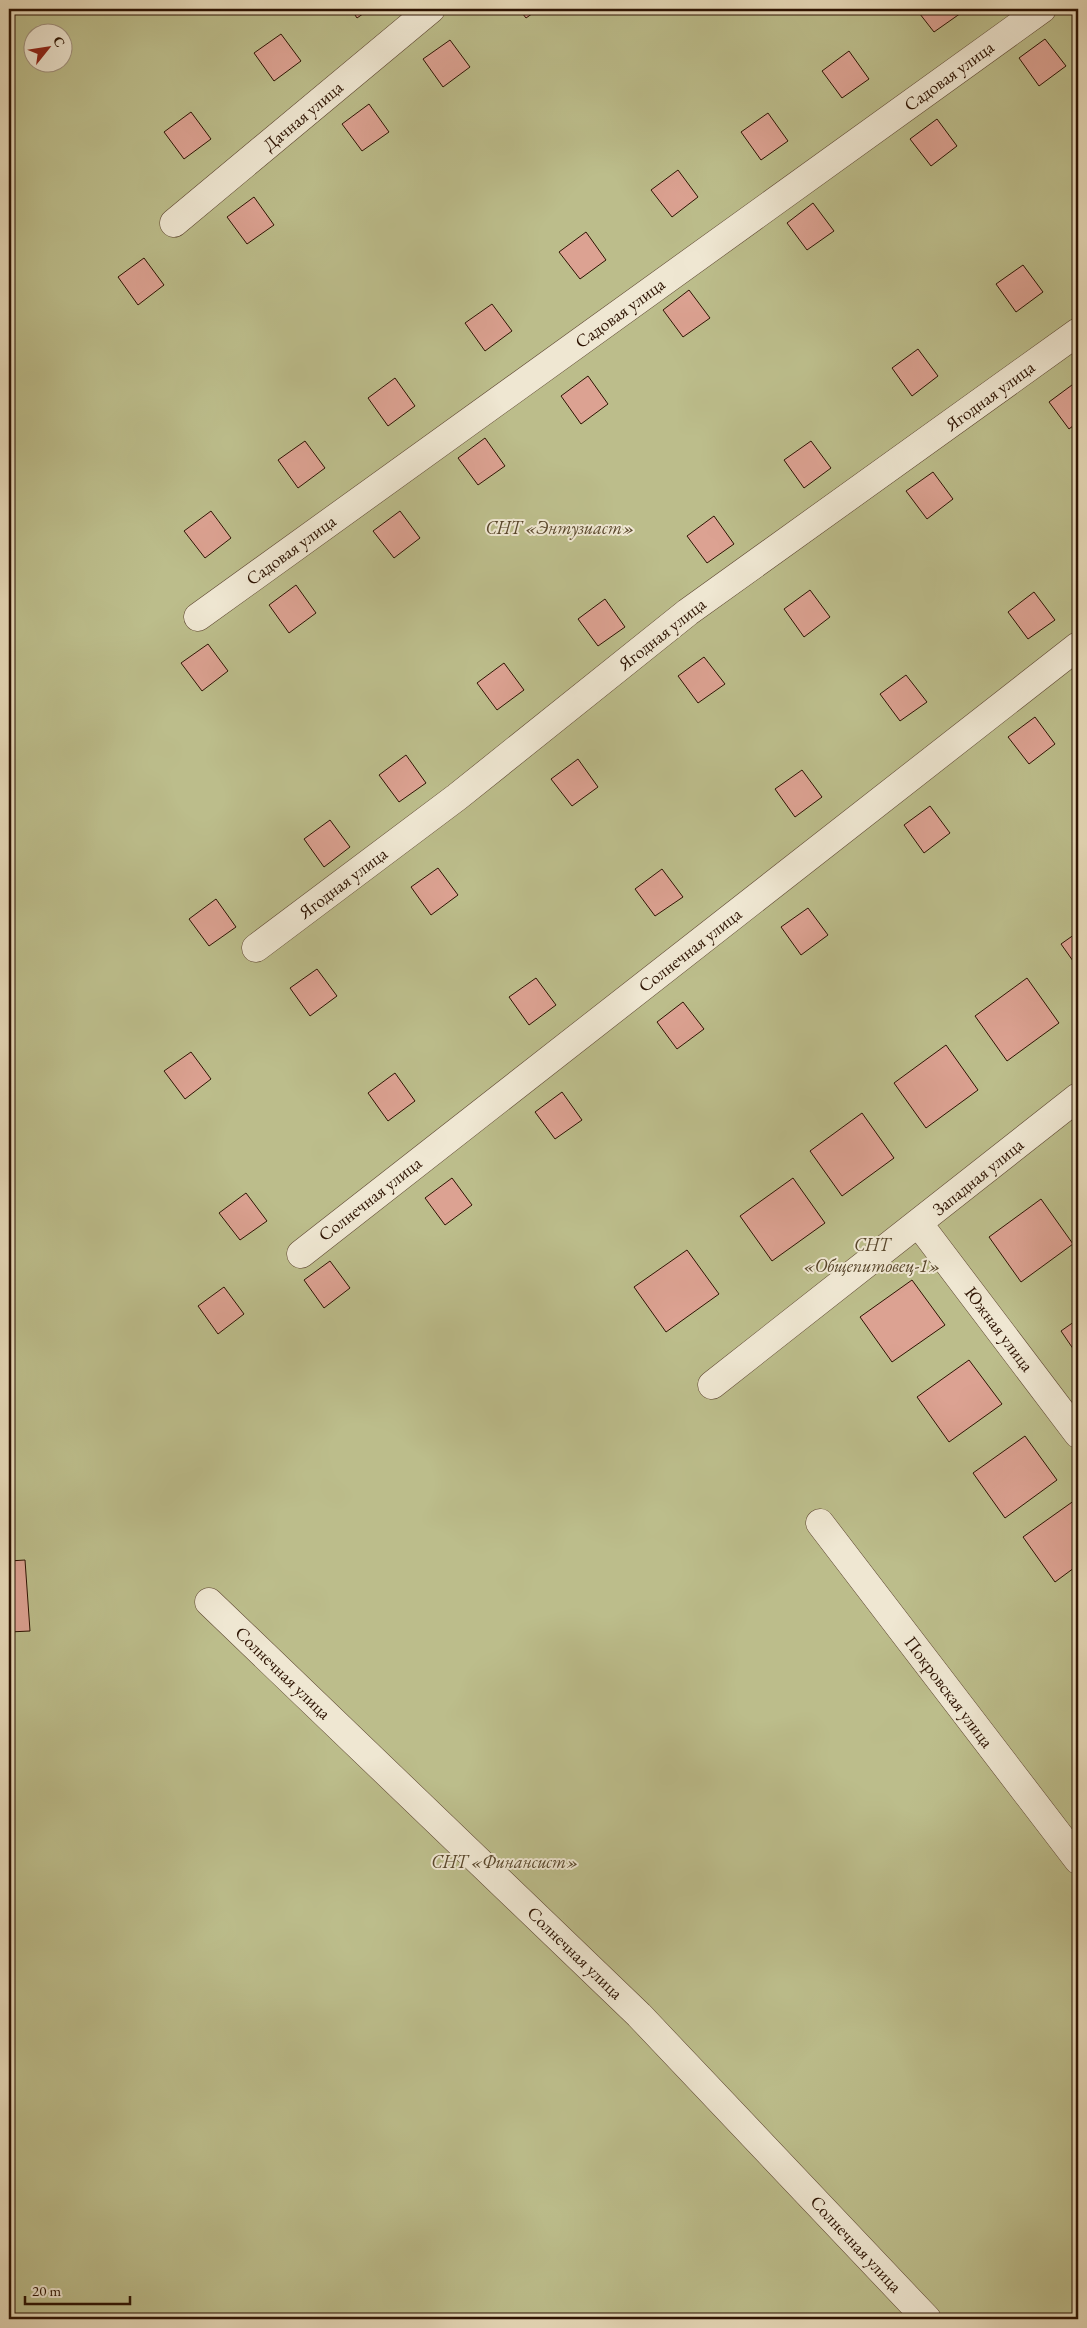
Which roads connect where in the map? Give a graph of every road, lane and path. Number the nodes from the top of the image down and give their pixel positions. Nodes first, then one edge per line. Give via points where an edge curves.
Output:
1 (431, 9) edge
2 (1042, 9) edge
3 (174, 223) dead end
4 (1078, 332) edge
5 (198, 617) dead end
6 (1078, 646) edge
7 (256, 948) dead end
8 (1078, 1097) edge
9 (919, 1224) junction
10 (301, 1254) dead end
11 (712, 1385) dead end
12 (1078, 1434) edge
13 (820, 1524) dead end
14 (208, 1602) dead end
15 (1078, 1860) edge
16 (927, 2319) edge

1 - 3 street, Дачная улица
2 - 5 street, Садовая улица
4 - 7 street, Ягодная улица via 688,612 457,797
6 - 10 street, Солнечная улица
8 - 9 street, Западная улица
9 - 11 street, Западная улица
9 - 12 street, Южная улица
13 - 15 street, Покровская улица
14 - 16 street, Солнечная улица via 639,2014

